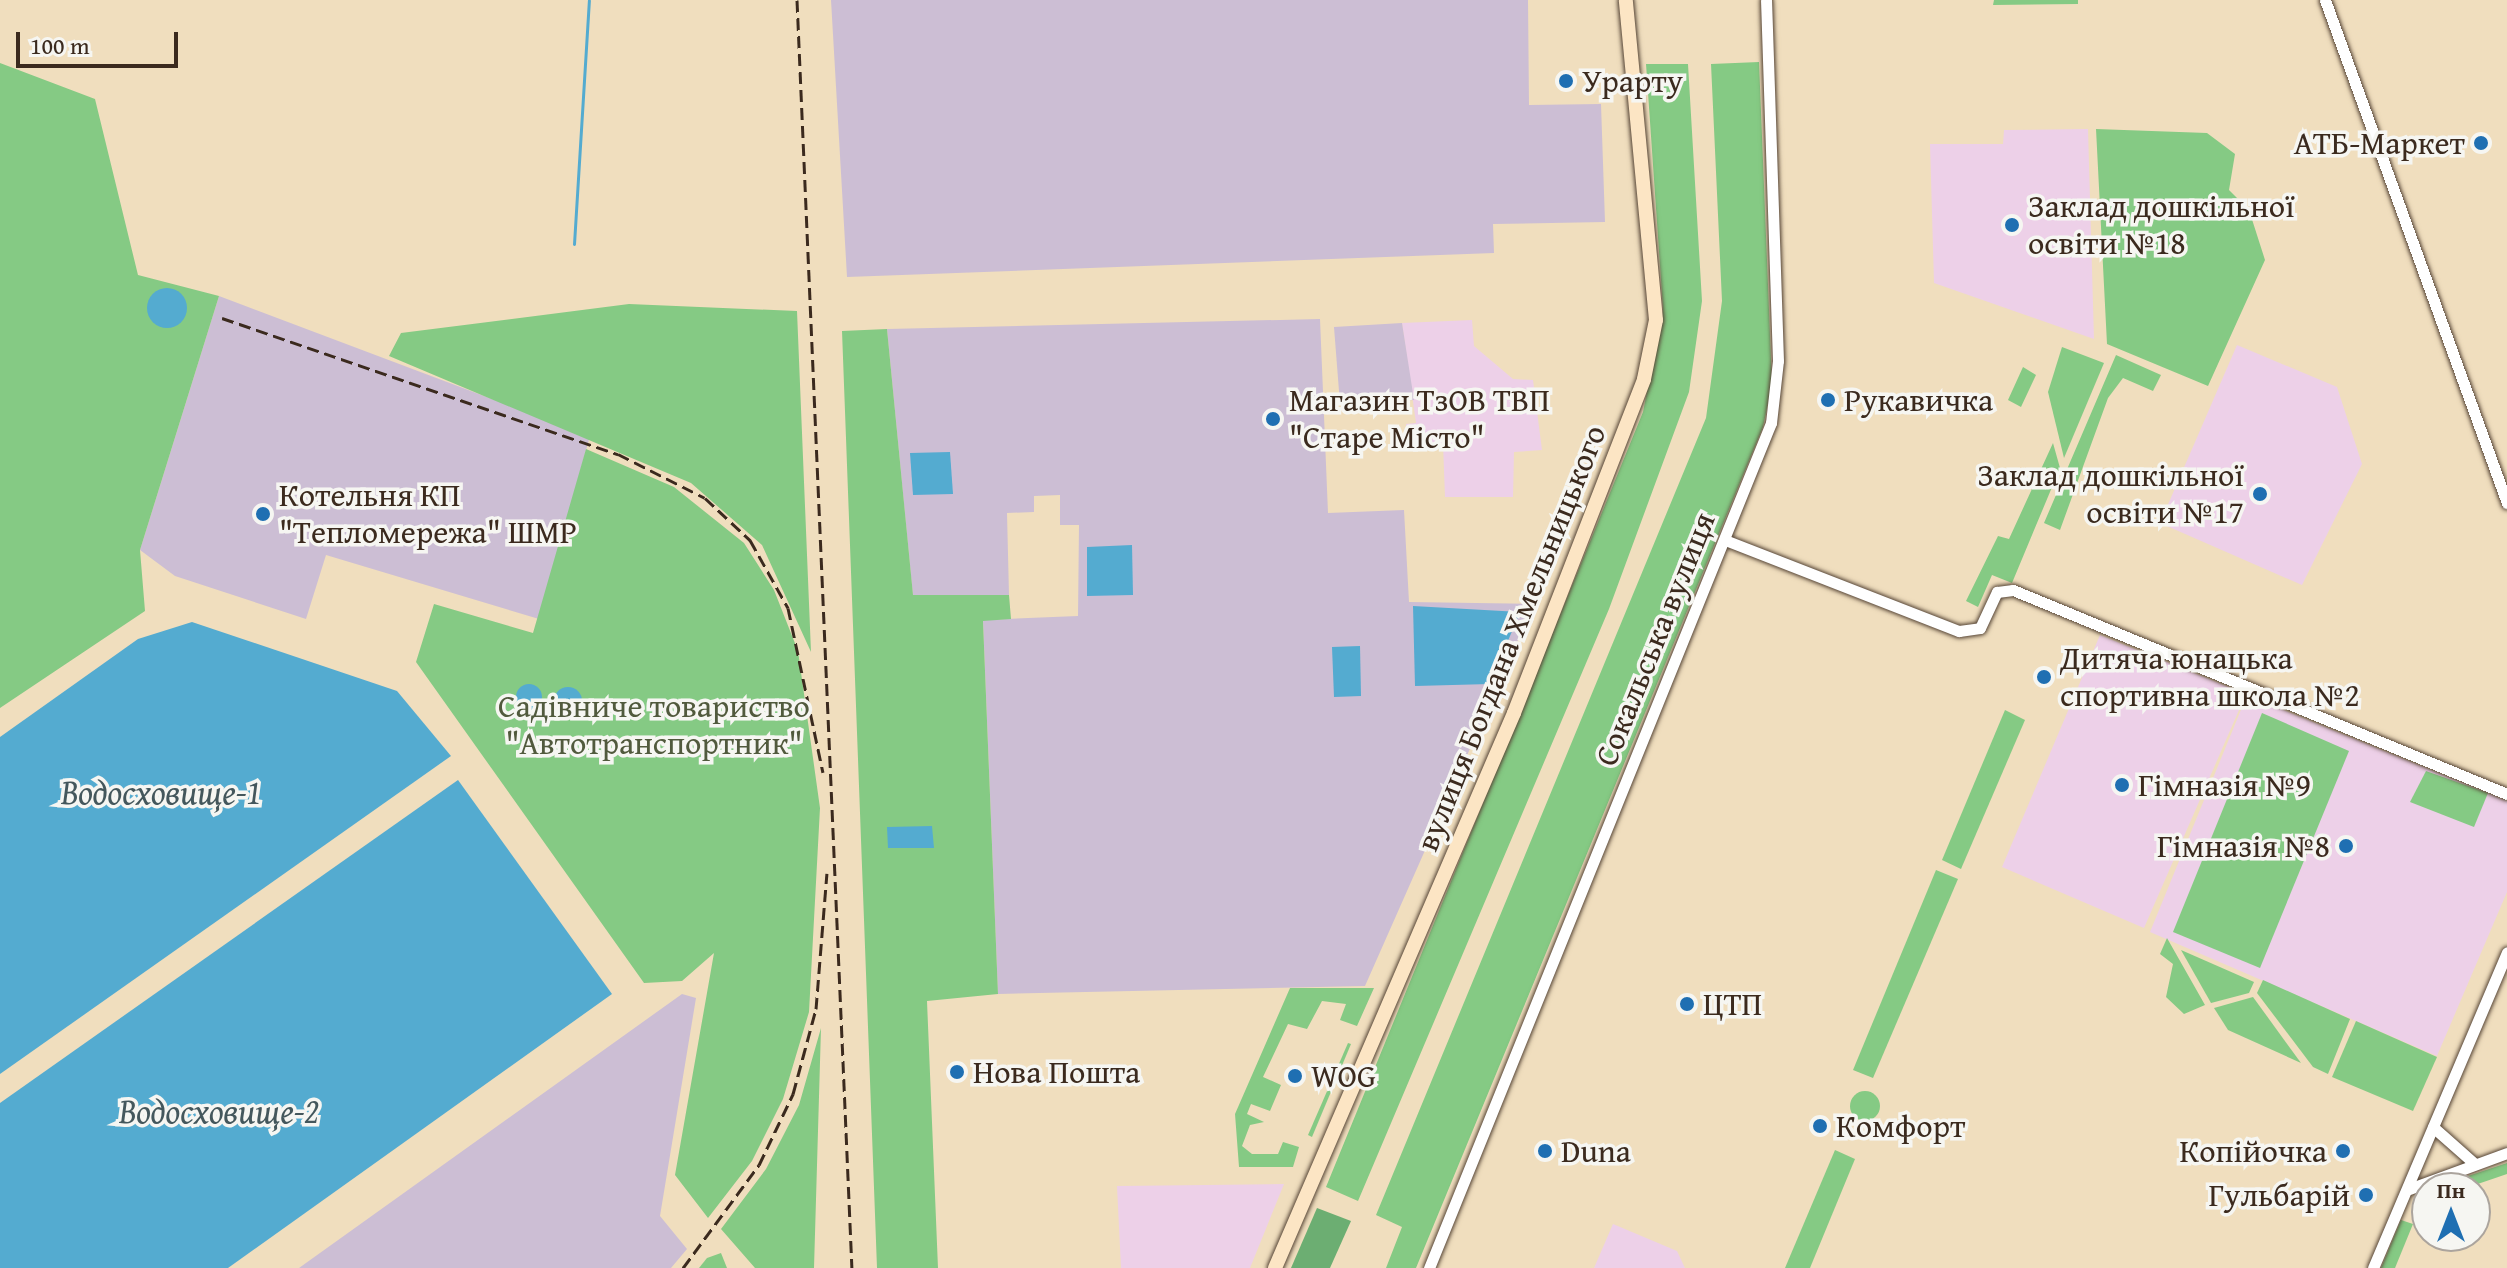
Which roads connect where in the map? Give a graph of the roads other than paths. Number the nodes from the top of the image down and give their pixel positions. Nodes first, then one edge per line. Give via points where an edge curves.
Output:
1 (1626, 0) edge
2 (1766, 0) edge
3 (2325, 0) edge
4 (2507, 503) edge
5 (1725, 540) junction
6 (2507, 794) edge
7 (2507, 952) edge
8 (2433, 1127) junction
9 (2507, 1153) edge
10 (2475, 1164) junction
11 (2409, 1189) junction
12 (1275, 1268) edge
13 (1429, 1268) edge
14 (2373, 1268) edge

1 - 12 street, вулиця Богдана Хмельницького via 1656,305 1644,379 1514,713
2 - 5 street, Сокальська вулиця via 1779,393
3 - 4 street
5 - 6 street via 1959,631 1980,628 1997,592 2013,590
5 - 13 street, Сокальська вулиця
7 - 8 street
8 - 10 street
8 - 11 street
9 - 10 street
10 - 11 street
11 - 14 street

